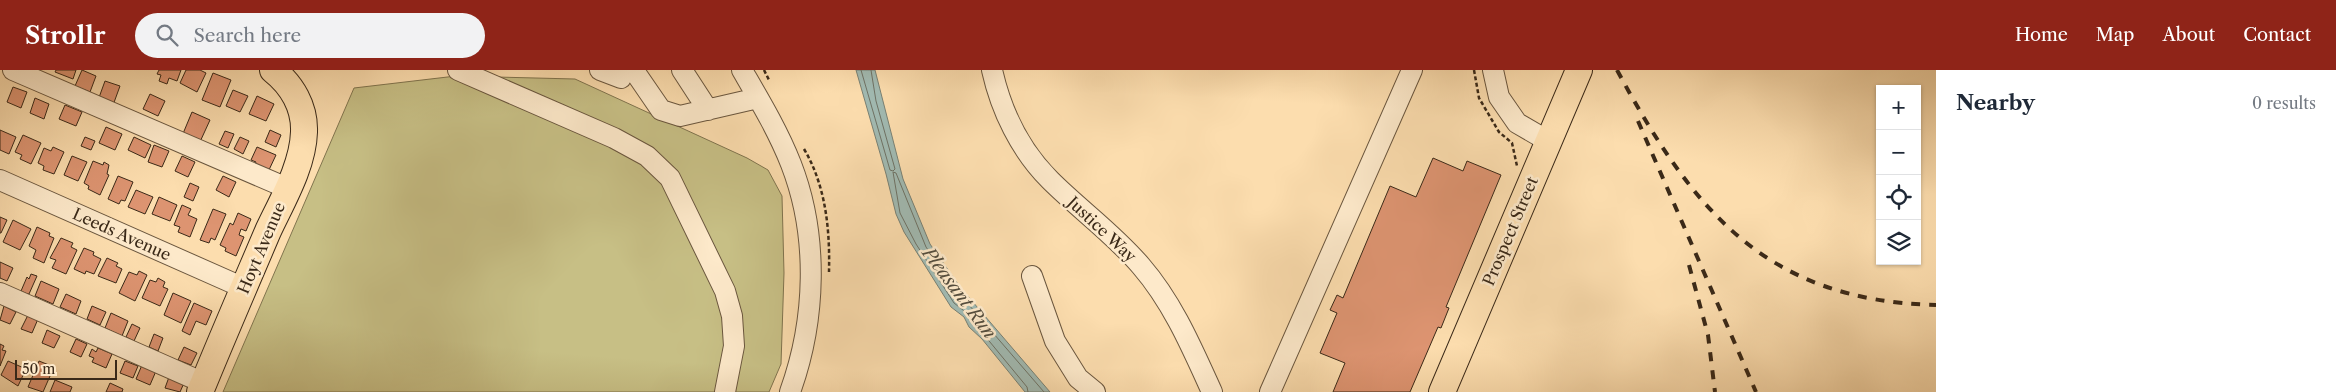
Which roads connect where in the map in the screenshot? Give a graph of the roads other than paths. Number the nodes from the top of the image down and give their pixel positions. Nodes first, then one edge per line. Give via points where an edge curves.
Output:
1 (13, 70) edge
2 (273, 70) edge
3 (458, 70) edge
4 (600, 70) edge
5 (682, 70) edge
6 (742, 70) edge
7 (992, 70) edge
8 (1412, 70) edge
9 (1493, 70) edge
10 (1579, 70) edge
11 (630, 72) edge
12 (758, 98) junction
13 (708, 110) junction
14 (1548, 141) junction
15 (0, 180) edge
16 (287, 188) junction
17 (1032, 276) dead end
18 (244, 288) junction
19 (0, 293) edge
20 (202, 387) edge
21 (725, 392) edge
22 (790, 392) edge
23 (1095, 392) edge
24 (1212, 392) edge
25 (1270, 392) edge
26 (1442, 392) edge

1 - 16 street
2 - 16 main road, Hoyt Avenue via 286,82 303,116 304,133 299,156
3 - 21 street via 614,138 647,156 670,178 725,291 732,316 734,346
4 - 11 street via 622,78
5 - 13 street
6 - 12 street
7 - 24 street, Justice Way via 1011,126 1028,154 1048,179 1112,234 1142,267 1183,330
8 - 25 street
9 - 14 street via 1499,97 1517,123
10 - 14 main road, Prospect Street
11 - 13 street via 661,110 680,116
12 - 13 street
12 - 22 street via 792,166 807,227 809,308 804,345
14 - 26 main road, Prospect Street
15 - 18 street, Leeds Avenue
16 - 18 main road, Hoyt Avenue
17 - 23 street via 1055,341 1078,378
18 - 20 main road, Hoyt Avenue
19 - 20 street

